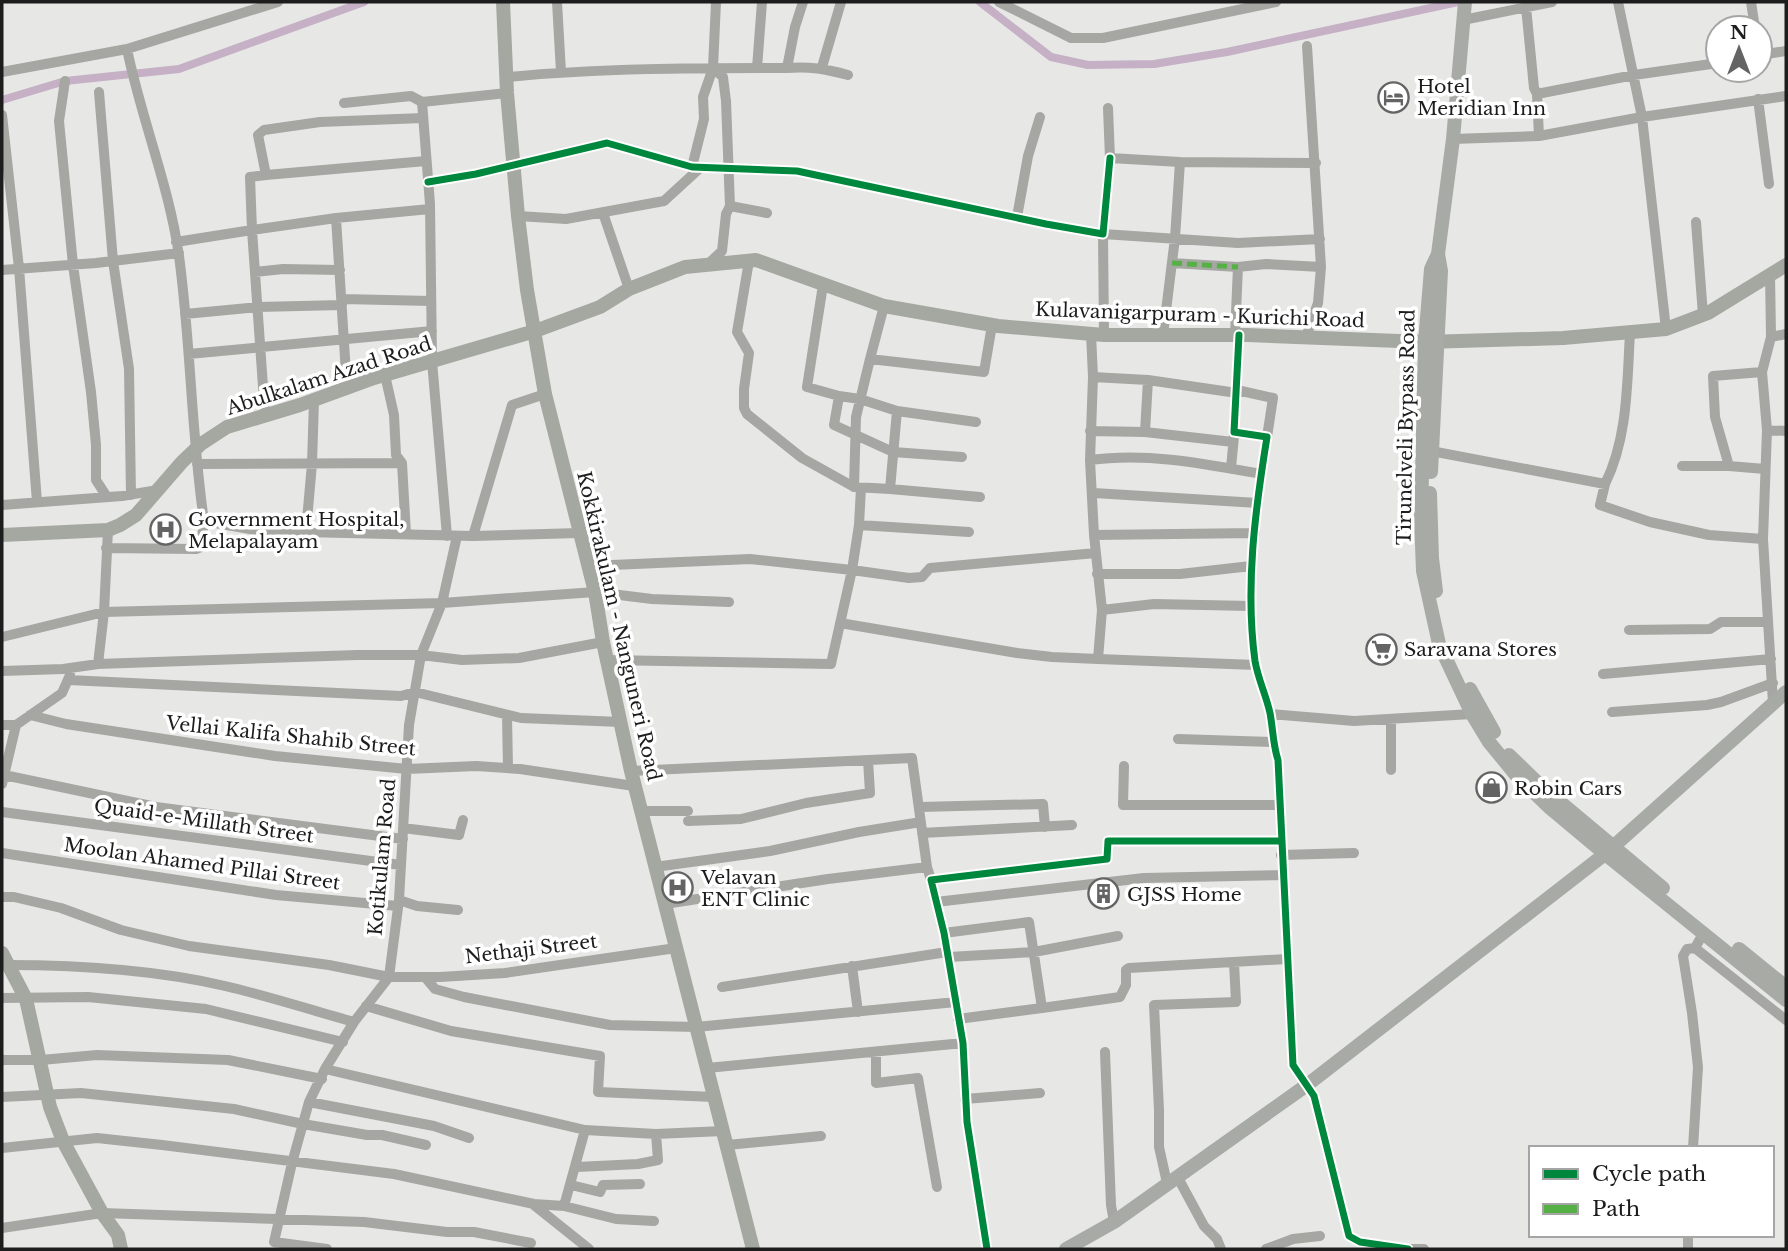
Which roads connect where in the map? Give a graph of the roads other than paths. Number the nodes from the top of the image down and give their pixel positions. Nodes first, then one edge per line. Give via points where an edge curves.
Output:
1 (278, 2) edge
2 (503, 2) edge
3 (557, 2) edge
4 (716, 2) edge
5 (762, 2) edge
6 (803, 2) edge
7 (841, 2) edge
8 (999, 2) edge
9 (1276, 2) edge
10 (1465, 2) edge
11 (1552, 2) edge
12 (1618, 2) edge
13 (1526, 7) junction
14 (1464, 20) junction
15 (1307, 46) dead end
16 (127, 49) junction
17 (1704, 65) edge
18 (822, 67) junction
19 (713, 68) junction
20 (757, 68) junction
21 (787, 68) junction
22 (2, 72) edge
23 (561, 72) junction
24 (848, 75) dead end
25 (1634, 75) junction
26 (508, 76) junction
27 (65, 80) dead end
28 (99, 92) dead end
29 (507, 93) junction
30 (1537, 94) junction
31 (1786, 96) edge
32 (1758, 99) junction
33 (422, 102) junction
34 (344, 103) dead end
35 (1108, 108) dead end
36 (2, 115) edge
37 (1041, 117) dead end
38 (1642, 117) junction
39 (423, 118) junction
40 (1539, 136) junction
41 (1452, 139) junction
42 (1110, 158) junction
43 (426, 161) junction
44 (1180, 162) junction
45 (1316, 163) junction
46 (515, 166) junction
47 (696, 168) junction
48 (729, 170) junction
49 (266, 175) junction
50 (428, 182) junction
51 (1769, 184) dead end
52 (730, 206) junction
53 (430, 209) junction
54 (603, 213) junction
55 (767, 213) dead end
56 (518, 216) junction
57 (1017, 217) junction
58 (336, 218) junction
59 (1696, 222) dead end
60 (252, 230) junction
61 (1103, 234) junction
62 (1175, 238) junction
63 (1320, 239) junction
64 (176, 242) junction
65 (179, 253) junction
66 (113, 261) junction
67 (748, 261) junction
68 (1172, 263) junction
69 (73, 265) junction
70 (707, 265) junction
71 (1786, 265) edge
72 (1238, 267) junction
73 (1321, 267) junction
74 (19, 268) junction
75 (2, 270) edge
76 (340, 270) junction
77 (256, 272) junction
78 (1770, 273) junction
79 (823, 285) junction
80 (629, 289) junction
81 (342, 299) junction
82 (431, 301) junction
83 (884, 306) junction
84 (258, 307) junction
85 (185, 314) junction
86 (1703, 315) junction
87 (992, 326) junction
88 (1666, 329) junction
89 (432, 331) junction
90 (535, 331) junction
91 (1630, 333) junction
92 (1098, 334) junction
93 (1786, 334) edge
94 (1163, 335) junction
95 (1237, 335) junction
96 (1306, 337) junction
97 (1771, 337) junction
98 (344, 338) junction
99 (1431, 342) junction
100 (261, 347) junction
101 (189, 354) junction
102 (870, 359) junction
103 (432, 361) junction
104 (1762, 372) junction
105 (385, 375) junction
106 (1093, 377) junction
107 (1148, 380) junction
108 (347, 388) junction
109 (1237, 392) junction
110 (545, 394) junction
111 (839, 396) junction
112 (860, 399) junction
113 (314, 400) junction
114 (897, 411) junction
115 (265, 415) junction
116 (976, 422) dead end
117 (1767, 430) junction
118 (1090, 431) junction
119 (1786, 431) edge
120 (1146, 432) junction
121 (857, 436) junction
122 (1234, 437) junction
123 (1267, 437) junction
124 (196, 449) junction
125 (1431, 451) junction
126 (893, 452) junction
127 (962, 457) dead end
128 (1090, 460) junction
129 (402, 463) junction
130 (197, 464) junction
131 (312, 464) junction
132 (1682, 466) dead end
133 (1728, 466) junction
134 (1231, 468) junction
135 (1765, 468) junction
136 (1261, 474) junction
137 (1605, 484) junction
138 (858, 487) junction
139 (159, 489) junction
140 (890, 489) junction
141 (1094, 493) junction
142 (131, 495) junction
143 (981, 497) dead end
144 (107, 498) junction
145 (37, 502) junction
146 (1258, 503) junction
147 (2, 505) edge
148 (204, 522) junction
149 (859, 526) junction
150 (108, 530) junction
151 (306, 531) junction
152 (969, 532) dead end
153 (580, 533) junction
154 (1255, 533) junction
155 (406, 534) junction
156 (1094, 535) junction
157 (2, 536) edge
158 (452, 536) junction
159 (473, 537) junction
160 (1763, 540) junction
161 (106, 548) junction
162 (1096, 553) junction
163 (589, 566) junction
164 (1251, 566) junction
165 (852, 570) junction
166 (1097, 574) junction
167 (596, 592) junction
168 (729, 602) dead end
169 (442, 603) junction
170 (1251, 606) junction
171 (1102, 610) junction
172 (104, 612) junction
173 (1768, 622) junction
174 (840, 623) junction
175 (1629, 630) dead end
176 (2, 637) edge
177 (603, 642) junction
178 (421, 655) junction
179 (1098, 659) junction
180 (1772, 659) junction
181 (607, 660) junction
182 (98, 664) junction
183 (1256, 665) junction
184 (72, 668) junction
185 (2, 671) edge
186 (1603, 674) dead end
187 (69, 680) junction
188 (1773, 682) junction
189 (415, 692) junction
190 (1781, 700) edge
191 (1612, 712) dead end
192 (1270, 714) junction
193 (1472, 714) junction
194 (30, 715) junction
195 (507, 715) junction
196 (1391, 719) junction
197 (621, 722) junction
198 (2, 725) edge
199 (16, 725) junction
200 (1178, 739) dead end
201 (1273, 743) junction
202 (868, 760) junction
203 (1124, 766) dead end
204 (508, 768) junction
205 (407, 769) junction
206 (1391, 770) dead end
207 (631, 771) junction
208 (3, 779) edge
209 (634, 786) junction
210 (1278, 805) junction
211 (920, 807) junction
212 (641, 811) junction
213 (2, 812) edge
214 (463, 820) dead end
215 (922, 822) junction
216 (1072, 825) dead end
217 (1045, 827) junction
218 (403, 828) junction
219 (922, 833) junction
220 (403, 839) junction
221 (1281, 841) junction
222 (1609, 850) junction
223 (2, 853) edge
224 (1354, 853) dead end
225 (1281, 855) junction
226 (401, 865) junction
227 (655, 867) junction
228 (927, 867) junction
229 (1283, 875) junction
230 (931, 880) junction
231 (2, 897) edge
232 (936, 902) junction
233 (399, 903) junction
234 (665, 904) junction
235 (458, 910) dead end
236 (1704, 932) junction
237 (944, 933) junction
238 (1118, 936) dead end
239 (676, 948) junction
240 (1695, 948) junction
241 (1034, 952) junction
242 (948, 954) junction
243 (1287, 959) junction
244 (4, 961) edge
245 (1234, 963) junction
246 (852, 966) junction
247 (389, 977) junction
248 (425, 977) junction
249 (722, 987) dead end
250 (1786, 987) edge
251 (2, 998) edge
252 (25, 998) junction
253 (1786, 1000) edge
254 (956, 1002) junction
255 (366, 1006) junction
256 (1042, 1008) junction
257 (858, 1012) junction
258 (958, 1018) junction
259 (1786, 1020) edge
260 (354, 1022) junction
261 (696, 1027) junction
262 (343, 1042) junction
263 (963, 1043) junction
264 (1105, 1052) dead end
265 (876, 1053) junction
266 (2, 1060) edge
267 (41, 1060) junction
268 (707, 1068) junction
269 (323, 1074) junction
270 (1307, 1085) junction
271 (47, 1093) junction
272 (1040, 1093) dead end
273 (2, 1097) edge
274 (714, 1097) junction
275 (965, 1099) junction
276 (309, 1102) junction
277 (303, 1124) junction
278 (586, 1130) junction
279 (656, 1134) junction
280 (821, 1136) dead end
281 (469, 1138) dead end
282 (725, 1138) junction
283 (63, 1141) junction
284 (426, 1145) dead end
285 (1693, 1146) edge
286 (2, 1148) edge
287 (292, 1163) junction
288 (577, 1167) junction
289 (1172, 1180) junction
290 (640, 1184) dead end
291 (571, 1185) junction
292 (937, 1187) dead end
293 (534, 1204) junction
294 (564, 1206) junction
295 (102, 1213) junction
296 (279, 1219) junction
297 (654, 1221) dead end
298 (1114, 1222) junction
299 (2, 1228) edge
300 (1320, 1236) dead end
301 (531, 1243) dead end
302 (273, 1246) edge
303 (121, 1249) edge
304 (327, 1249) edge
305 (589, 1249) edge
306 (753, 1249) edge
307 (987, 1249) edge
308 (1066, 1249) edge
309 (1221, 1249) edge
310 (1266, 1249) edge
311 (1410, 1249) edge
312 (1424, 1249) edge

1 - 16 street
2 - 26 main road, Kokkirakulam - Nanguneri Road
3 - 23 street
4 - 19 street
5 - 20 street
6 - 21 street
7 - 18 street
8 - 9 street via 1071,38 1103,38
10 - 14 main road, Tirunelveli Bypass Road
11 - 13 street
12 - 25 street
13 - 14 street
13 - 30 street
14 - 41 main road, Tirunelveli Bypass Road
15 - 45 street
16 - 22 street
16 - 64 street
17 - 25 street
18 - 21 street
18 - 24 street
19 - 20 street
19 - 23 street
19 - 47 street via 703,97
19 - 48 street via 723,77
20 - 21 street
23 - 26 street
25 - 30 street
25 - 38 street
26 - 29 main road, Kokkirakulam - Nanguneri Road
27 - 69 street via 59,121
28 - 66 street
29 - 33 street
29 - 46 main road, Kokkirakulam - Nanguneri Road
30 - 40 street
31 - 32 street
32 - 38 street
32 - 51 street
33 - 34 street via 411,96
33 - 39 street, Kotikulam Road
35 - 42 street
36 - 74 street
37 - 57 street via 1028,156
38 - 40 street
38 - 88 street
39 - 43 street, Kotikulam Road
39 - 49 street via 320,122 264,130 258,135
40 - 41 street
41 - 99 main road, Tirunelveli Bypass Road via 1438,254 1431,269
42 - 44 street
42 - 61 street
43 - 49 street
43 - 50 street, Kotikulam Road
44 - 45 street
44 - 62 street
45 - 63 street
46 - 47 street via 607,143
46 - 50 street
46 - 56 main road, Kokkirakulam - Nanguneri Road
47 - 48 street
47 - 54 street via 664,201
48 - 52 street
48 - 57 street via 797,171
49 - 60 street via 250,177
50 - 53 street, Kotikulam Road
52 - 55 street
52 - 70 street via 722,251
53 - 58 street
53 - 82 street, Kotikulam Road
54 - 56 street via 566,219
54 - 80 street
56 - 90 main road, Kokkirakulam - Nanguneri Road
57 - 61 street
58 - 60 street
58 - 76 street
59 - 86 street
60 - 64 street
60 - 77 street
61 - 62 street
61 - 92 street
62 - 63 street via 1238,243
62 - 68 street
63 - 73 street
64 - 65 street
65 - 66 street
65 - 85 street
66 - 69 street
66 - 142 street via 129,369
67 - 70 main road, Kulavanigarpuram - Kurichi Road
67 - 79 main road, Kulavanigarpuram - Kurichi Road
67 - 138 street via 737,332 748,353 744,408 802,458
68 - 72 street
68 - 94 street
69 - 74 street
69 - 144 street via 91,392 96,480
70 - 80 main road, Kulavanigarpuram - Kurichi Road via 685,267
71 - 78 main road, Kulavanigarpuram - Kurichi Road
72 - 73 street
72 - 95 street
73 - 96 street via 1318,303
74 - 75 street
74 - 145 street
76 - 77 street
76 - 81 street
77 - 84 street
78 - 86 main road, Kulavanigarpuram - Kurichi Road
78 - 97 street
79 - 83 main road, Kulavanigarpuram - Kurichi Road
79 - 111 street via 807,387
80 - 90 main road, Kulavanigarpuram - Kurichi Road via 600,307
81 - 82 street
81 - 84 street via 342,305
81 - 98 street
82 - 89 street, Kotikulam Road
83 - 87 main road, Kulavanigarpuram - Kurichi Road
83 - 102 street
84 - 85 street
84 - 100 street
85 - 101 street
86 - 88 main road, Kulavanigarpuram - Kurichi Road
87 - 92 main road, Kulavanigarpuram - Kurichi Road
87 - 102 street via 984,372
88 - 91 main road, Kulavanigarpuram - Kurichi Road
89 - 98 street
89 - 103 street, Kotikulam Road
90 - 103 main road, Abulkalam Azad Road
90 - 110 main road, Kokkirakulam - Nanguneri Road
91 - 99 main road, Kulavanigarpuram - Kurichi Road
91 - 137 street via 1621,438
92 - 94 main road, Kulavanigarpuram - Kurichi Road
92 - 106 street
93 - 97 street
94 - 95 main road, Kulavanigarpuram - Kurichi Road
95 - 96 main road, Kulavanigarpuram - Kurichi Road
95 - 109 street
96 - 99 main road, Kulavanigarpuram - Kurichi Road
97 - 104 street
98 - 100 street
98 - 108 street
99 - 125 main road
99 - 193 main road, Tirunelveli Bypass Road via 1421,465 1423,571 1439,645
100 - 101 street
100 - 115 street
101 - 124 street
102 - 112 street
103 - 105 main road, Abulkalam Azad Road
103 - 158 street, Kotikulam Road
104 - 117 street
104 - 133 street via 1713,376 1715,417
105 - 108 main road, Abulkalam Azad Road
105 - 129 street via 396,455
106 - 107 street
106 - 118 street
107 - 109 street
107 - 120 street
108 - 113 main road, Abulkalam Azad Road
109 - 122 street
109 - 123 street via 1273,398
110 - 153 main road, Kokkirakulam - Nanguneri Road
110 - 159 street via 512,405
111 - 112 street
111 - 121 street via 834,425
112 - 114 street
112 - 121 street
113 - 115 main road, Abulkalam Azad Road
113 - 131 street
114 - 116 street
114 - 126 street
115 - 124 main road, Abulkalam Azad Road via 227,427
117 - 119 street
117 - 135 street
118 - 120 street
118 - 128 street
120 - 122 street
121 - 126 street
121 - 138 street
122 - 123 street
122 - 134 street
123 - 136 street
124 - 130 street
124 - 139 main road, Abulkalam Azad Road
125 - 137 street
125 - 222 main road via 1434,584 1445,636 1503,748
126 - 127 street
126 - 140 street
128 - 134 street via 1149,458
128 - 141 street
129 - 131 street
129 - 155 street
130 - 131 street
130 - 148 street
131 - 151 street
132 - 133 street
133 - 135 street
134 - 136 street
135 - 160 street
136 - 146 street
137 - 160 street via 1600,505 1650,522
138 - 140 street
138 - 149 street
139 - 142 street
139 - 150 main road, Abulkalam Azad Road via 136,515
140 - 143 street
141 - 146 street
141 - 156 street
142 - 144 street
144 - 145 street
145 - 147 street
146 - 154 street
148 - 151 street via 261,531
148 - 161 street via 201,547
149 - 152 street
149 - 165 street
150 - 157 main road, Abulkalam Azad Road
150 - 161 street
151 - 155 street
153 - 159 street
153 - 163 main road, Kokkirakulam - Nanguneri Road
154 - 156 street
154 - 164 street
155 - 158 street
156 - 162 street
158 - 159 street
158 - 169 street, Kotikulam Road
160 - 173 street
161 - 172 street
162 - 165 street via 930,568 922,577 909,578
162 - 166 street
163 - 165 street via 750,559
163 - 167 main road, Kokkirakulam - Nanguneri Road
164 - 166 street
164 - 170 street
165 - 174 street
166 - 171 street
167 - 168 street
167 - 169 street
167 - 177 main road, Kokkirakulam - Nanguneri Road
169 - 172 street
169 - 178 street, Kotikulam Road
170 - 171 street via 1154,604
170 - 183 street
171 - 179 street
172 - 176 street
172 - 182 street
173 - 175 street via 1721,622 1710,629
173 - 180 street
174 - 179 street via 1017,653
174 - 181 street via 831,664
177 - 178 street via 519,658 462,660
177 - 181 main road, Kokkirakulam - Nanguneri Road
178 - 182 street
178 - 189 street, Kotikulam Road
179 - 183 street
180 - 186 street
180 - 188 street
181 - 197 main road, Kokkirakulam - Nanguneri Road
182 - 184 street
183 - 192 street
184 - 185 street
184 - 187 street
187 - 189 street via 401,696
187 - 194 street via 62,693
188 - 190 street
188 - 191 street via 1714,704
189 - 195 street
189 - 205 street, Kotikulam Road
190 - 222 main road
192 - 196 street via 1354,721
192 - 201 street
193 - 196 street
193 - 222 main road, Tirunelveli Bypass Road via 1516,775 1550,808
194 - 199 street
194 - 205 street, Vellai Kalifa Shahib Street via 275,756
195 - 197 street
195 - 204 street
196 - 206 street
197 - 207 main road, Kokkirakulam - Nanguneri Road
198 - 199 street
199 - 208 street
200 - 201 street
201 - 210 street via 1278,760
202 - 207 street
202 - 211 street via 912,758
202 - 212 street via 870,793 741,819
203 - 210 street via 1123,805
204 - 205 street, Vellai Kalifa Shahib Street
204 - 209 street, Vellai Kalifa Shahib Street
205 - 218 street, Kotikulam Road
207 - 209 main road, Kokkirakulam - Nanguneri Road
208 - 220 street via 156,807
209 - 212 main road, Kokkirakulam - Nanguneri Road
210 - 221 street
211 - 215 street
211 - 217 street via 1044,804
212 - 227 main road, Kokkirakulam - Nanguneri Road
213 - 226 street, Quaid-e-Millath Street
214 - 218 street via 459,835
215 - 219 street
215 - 227 street
216 - 217 street
217 - 219 street
218 - 220 street, Kotikulam Road
219 - 228 street
220 - 226 street, Kotikulam Road
221 - 225 street
221 - 230 street via 1108,841 1107,859
222 - 236 main road, Tirunelveli Bypass Road
222 - 250 main road
222 - 270 main road
223 - 233 street, Moolan Ahamed Pillai Street via 275,895
224 - 225 street
225 - 229 street
226 - 233 street, Kotikulam Road
227 - 234 main road, Kokkirakulam - Nanguneri Road
228 - 230 street
228 - 234 street
229 - 232 street via 1144,878
229 - 243 street
230 - 232 street
231 - 247 street, Nethaji Street via 61,908 121,930 189,946
232 - 237 street
233 - 235 street, Moolan Ahamed Pillai Street
233 - 247 street, Kotikulam Road
234 - 239 main road, Kokkirakulam - Nanguneri Road
236 - 240 street
236 - 253 main road, Tirunelveli Bypass Road
237 - 241 street via 1029,922
237 - 242 street
238 - 241 street
239 - 248 street, Nethaji Street via 505,973
239 - 261 main road, Kokkirakulam - Nanguneri Road
240 - 259 street
240 - 285 street via 1687,949 1683,956 1698,1067
241 - 242 street
241 - 256 street
242 - 246 street
242 - 254 street
243 - 245 street
243 - 270 street via 1293,1065
244 - 252 main road
244 - 260 street via 146,972 224,986
245 - 256 street via 1129,968 1120,997
245 - 289 street via 1236,1002 1154,1005 1159,1147
246 - 249 street
246 - 257 street
247 - 248 street, Nethaji Street
247 - 255 street
248 - 261 street via 435,989 538,1013 610,1025
251 - 252 street
252 - 262 street via 88,997 206,1009
252 - 267 main road
254 - 257 street
254 - 258 street
255 - 260 street
255 - 274 street via 451,1031 600,1056 598,1093
256 - 258 street
257 - 261 street
258 - 263 street
260 - 262 street
261 - 268 main road, Kokkirakulam - Nanguneri Road
262 - 269 street
263 - 265 street
263 - 275 street
264 - 298 street
265 - 268 street
265 - 292 street via 876,1083 918,1078
266 - 267 street
267 - 269 street via 97,1055 228,1060
267 - 271 main road
268 - 274 main road, Kokkirakulam - Nanguneri Road
269 - 276 street
269 - 278 street
270 - 289 main road
270 - 311 street via 1314,1096 1349,1236 1360,1242
271 - 273 street
271 - 277 street via 234,1109
271 - 283 main road
272 - 275 street
274 - 282 main road, Kokkirakulam - Nanguneri Road
275 - 307 street
276 - 277 street
276 - 281 street via 434,1126
277 - 284 street
277 - 287 street
278 - 279 street
278 - 288 street
279 - 282 street
279 - 288 street via 658,1160
280 - 282 street
282 - 306 main road, Kokkirakulam - Nanguneri Road
283 - 286 street
283 - 287 street via 97,1138
283 - 295 main road
287 - 293 street via 394,1174
287 - 296 street
288 - 291 street
289 - 298 main road
289 - 309 street
290 - 291 street via 603,1185 600,1192
291 - 294 street
293 - 294 street
293 - 305 street
294 - 297 street via 616,1219
295 - 296 street
295 - 299 street
295 - 303 main road via 118,1235
296 - 301 street via 474,1232
296 - 302 street
298 - 308 main road
300 - 310 street
302 - 304 street
311 - 312 street

